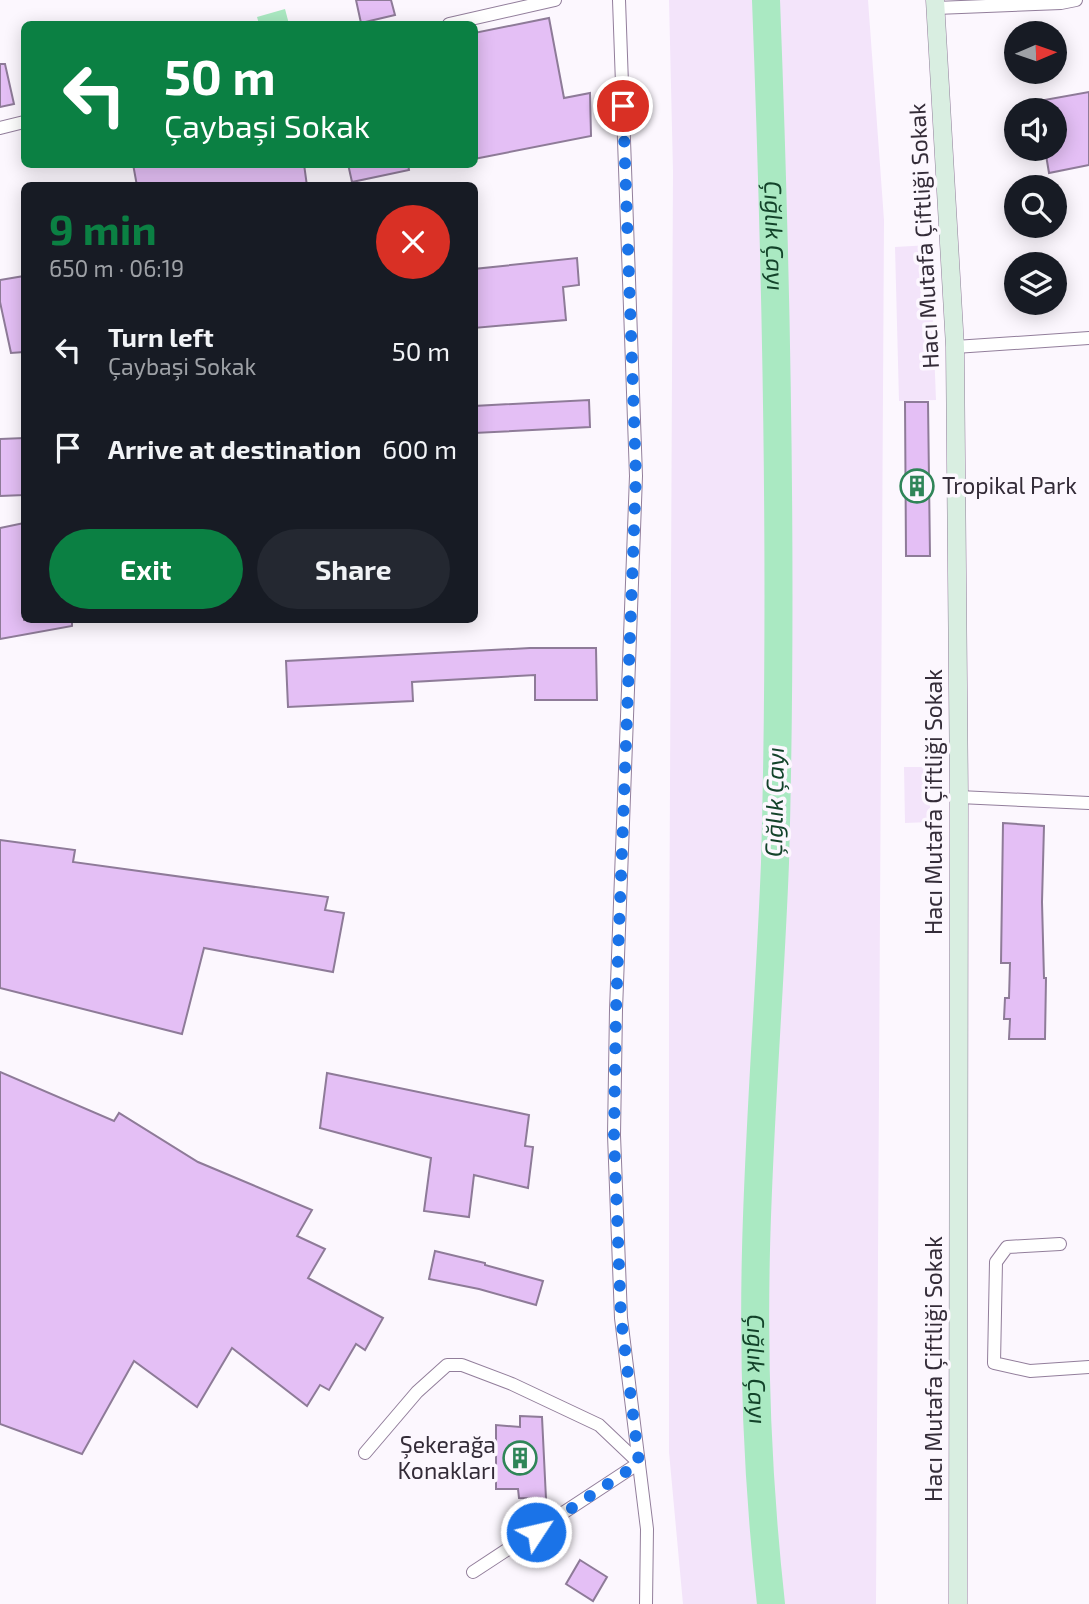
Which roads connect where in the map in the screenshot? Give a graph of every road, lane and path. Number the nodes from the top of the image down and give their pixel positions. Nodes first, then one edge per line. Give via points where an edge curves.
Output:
1 (555, 0) edge
2 (620, 0) edge
3 (1076, 0) edge
4 (936, 4) edge
5 (462, 21) edge
6 (21, 123) edge
7 (0, 128) edge
8 (1089, 338) edge
9 (956, 347) junction
10 (959, 797) junction
11 (1089, 803) edge
12 (1060, 1244) dead end
13 (1089, 1367) edge
14 (365, 1453) dead end
15 (639, 1463) junction
16 (473, 1572) dead end
17 (646, 1604) edge
18 (958, 1604) edge

1 - 5 street
2 - 15 street via 636,476 614,1135 621,1318
3 - 4 street
4 - 9 street, Hacı Mutafa Çiftliği Sokak
6 - 7 street
8 - 9 street
9 - 10 street, Hacı Mutafa Çiftliği Sokak
10 - 11 street
10 - 18 street, Hacı Mutafa Çiftliği Sokak
12 - 13 street via 1007,1247 996,1262 994,1363 1030,1371
14 - 15 street via 417,1392 447,1365 462,1365 599,1425
15 - 16 street
15 - 17 street via 647,1529

